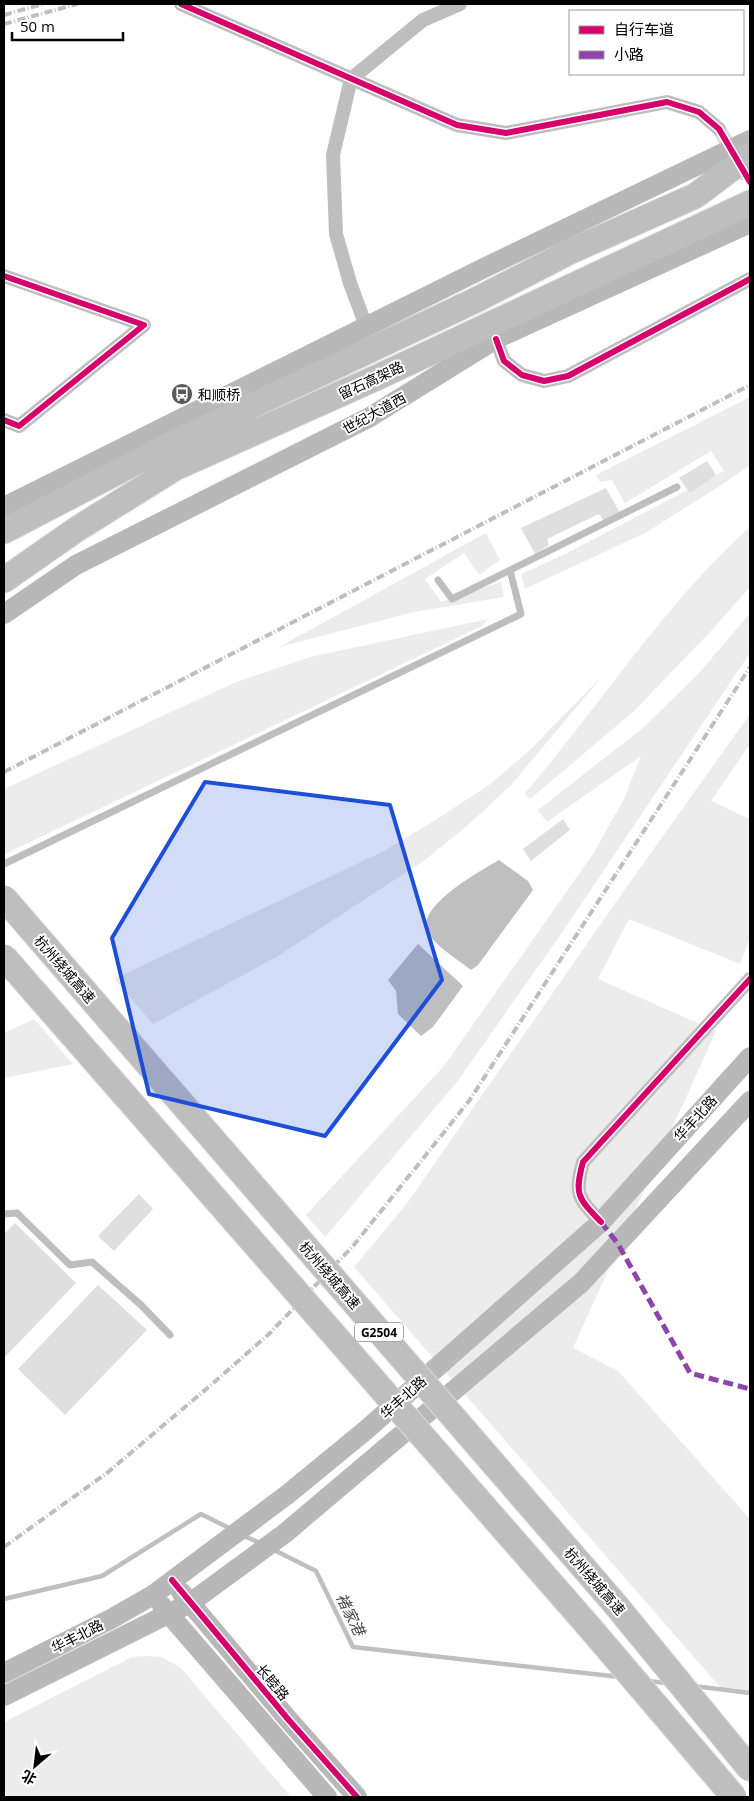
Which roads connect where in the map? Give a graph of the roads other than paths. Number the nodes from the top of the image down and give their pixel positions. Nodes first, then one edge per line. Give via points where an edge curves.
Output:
1 (181, 4) edge
2 (460, 4) edge
3 (351, 79) junction
4 (719, 129) tunnel mouth
5 (750, 140) edge
6 (750, 155) edge
7 (750, 203) edge
8 (750, 223) edge
9 (4, 276) edge
10 (750, 279) edge
11 (366, 326) junction
12 (496, 339) junction
13 (4, 420) edge
14 (678, 487) dead end
15 (4, 506) edge
16 (77, 529) junction
17 (4, 531) edge
18 (510, 570) junction
19 (4, 580) edge
20 (438, 580) dead end
21 (4, 614) edge
22 (4, 864) edge
23 (4, 898) edge
24 (4, 957) edge
25 (750, 979) edge
26 (750, 1057) edge
27 (750, 1101) edge
28 (4, 1214) edge
29 (601, 1222) junction
30 (170, 1335) dead end
31 (172, 1580) junction
32 (153, 1595) junction
33 (190, 1603) junction
34 (169, 1614) junction
35 (4, 1673) edge
36 (4, 1696) edge
37 (750, 1769) edge
38 (327, 1797) edge
39 (357, 1797) edge
40 (734, 1797) edge

1 - 3 street
2 - 3 street via 423,20
3 - 4 street via 456,125 506,133 667,102 699,112
3 - 11 street via 333,155 336,234
5 - 11 main road
6 - 17 highway, 留石高架路 via 695,196 571,251 476,300 172,443
7 - 16 highway, 留石高架路 via 175,468
8 - 12 main road, 世纪大道西
9 - 13 street via 144,325 19,426
10 - 12 street via 568,376 544,381 522,374 504,361
11 - 15 main road
12 - 16 highway
12 - 21 main road, 世纪大道西 via 370,417 76,565
14 - 18 lane
16 - 19 highway, 留石高架路
18 - 20 lane via 452,600
18 - 22 lane via 521,614
23 - 37 highway, 杭州绕城高速 / G2504, bridge via 615,1604
24 - 40 highway, G2504, bridge
25 - 29 street via 583,1162 577,1182 581,1201
26 - 29 main road, 华丰北路
27 - 33 main road, 华丰北路 via 581,1283 284,1534
28 - 30 lane via 17,1213 70,1265 92,1262
29 - 31 main road, 华丰北路 via 366,1430
31 - 32 main road, 华丰北路
31 - 33 main road, 长睦路
32 - 34 main road
32 - 35 main road, 华丰北路
33 - 34 main road, 华丰北路
33 - 39 main road, 长睦路
34 - 36 main road, 华丰北路
34 - 38 main road

